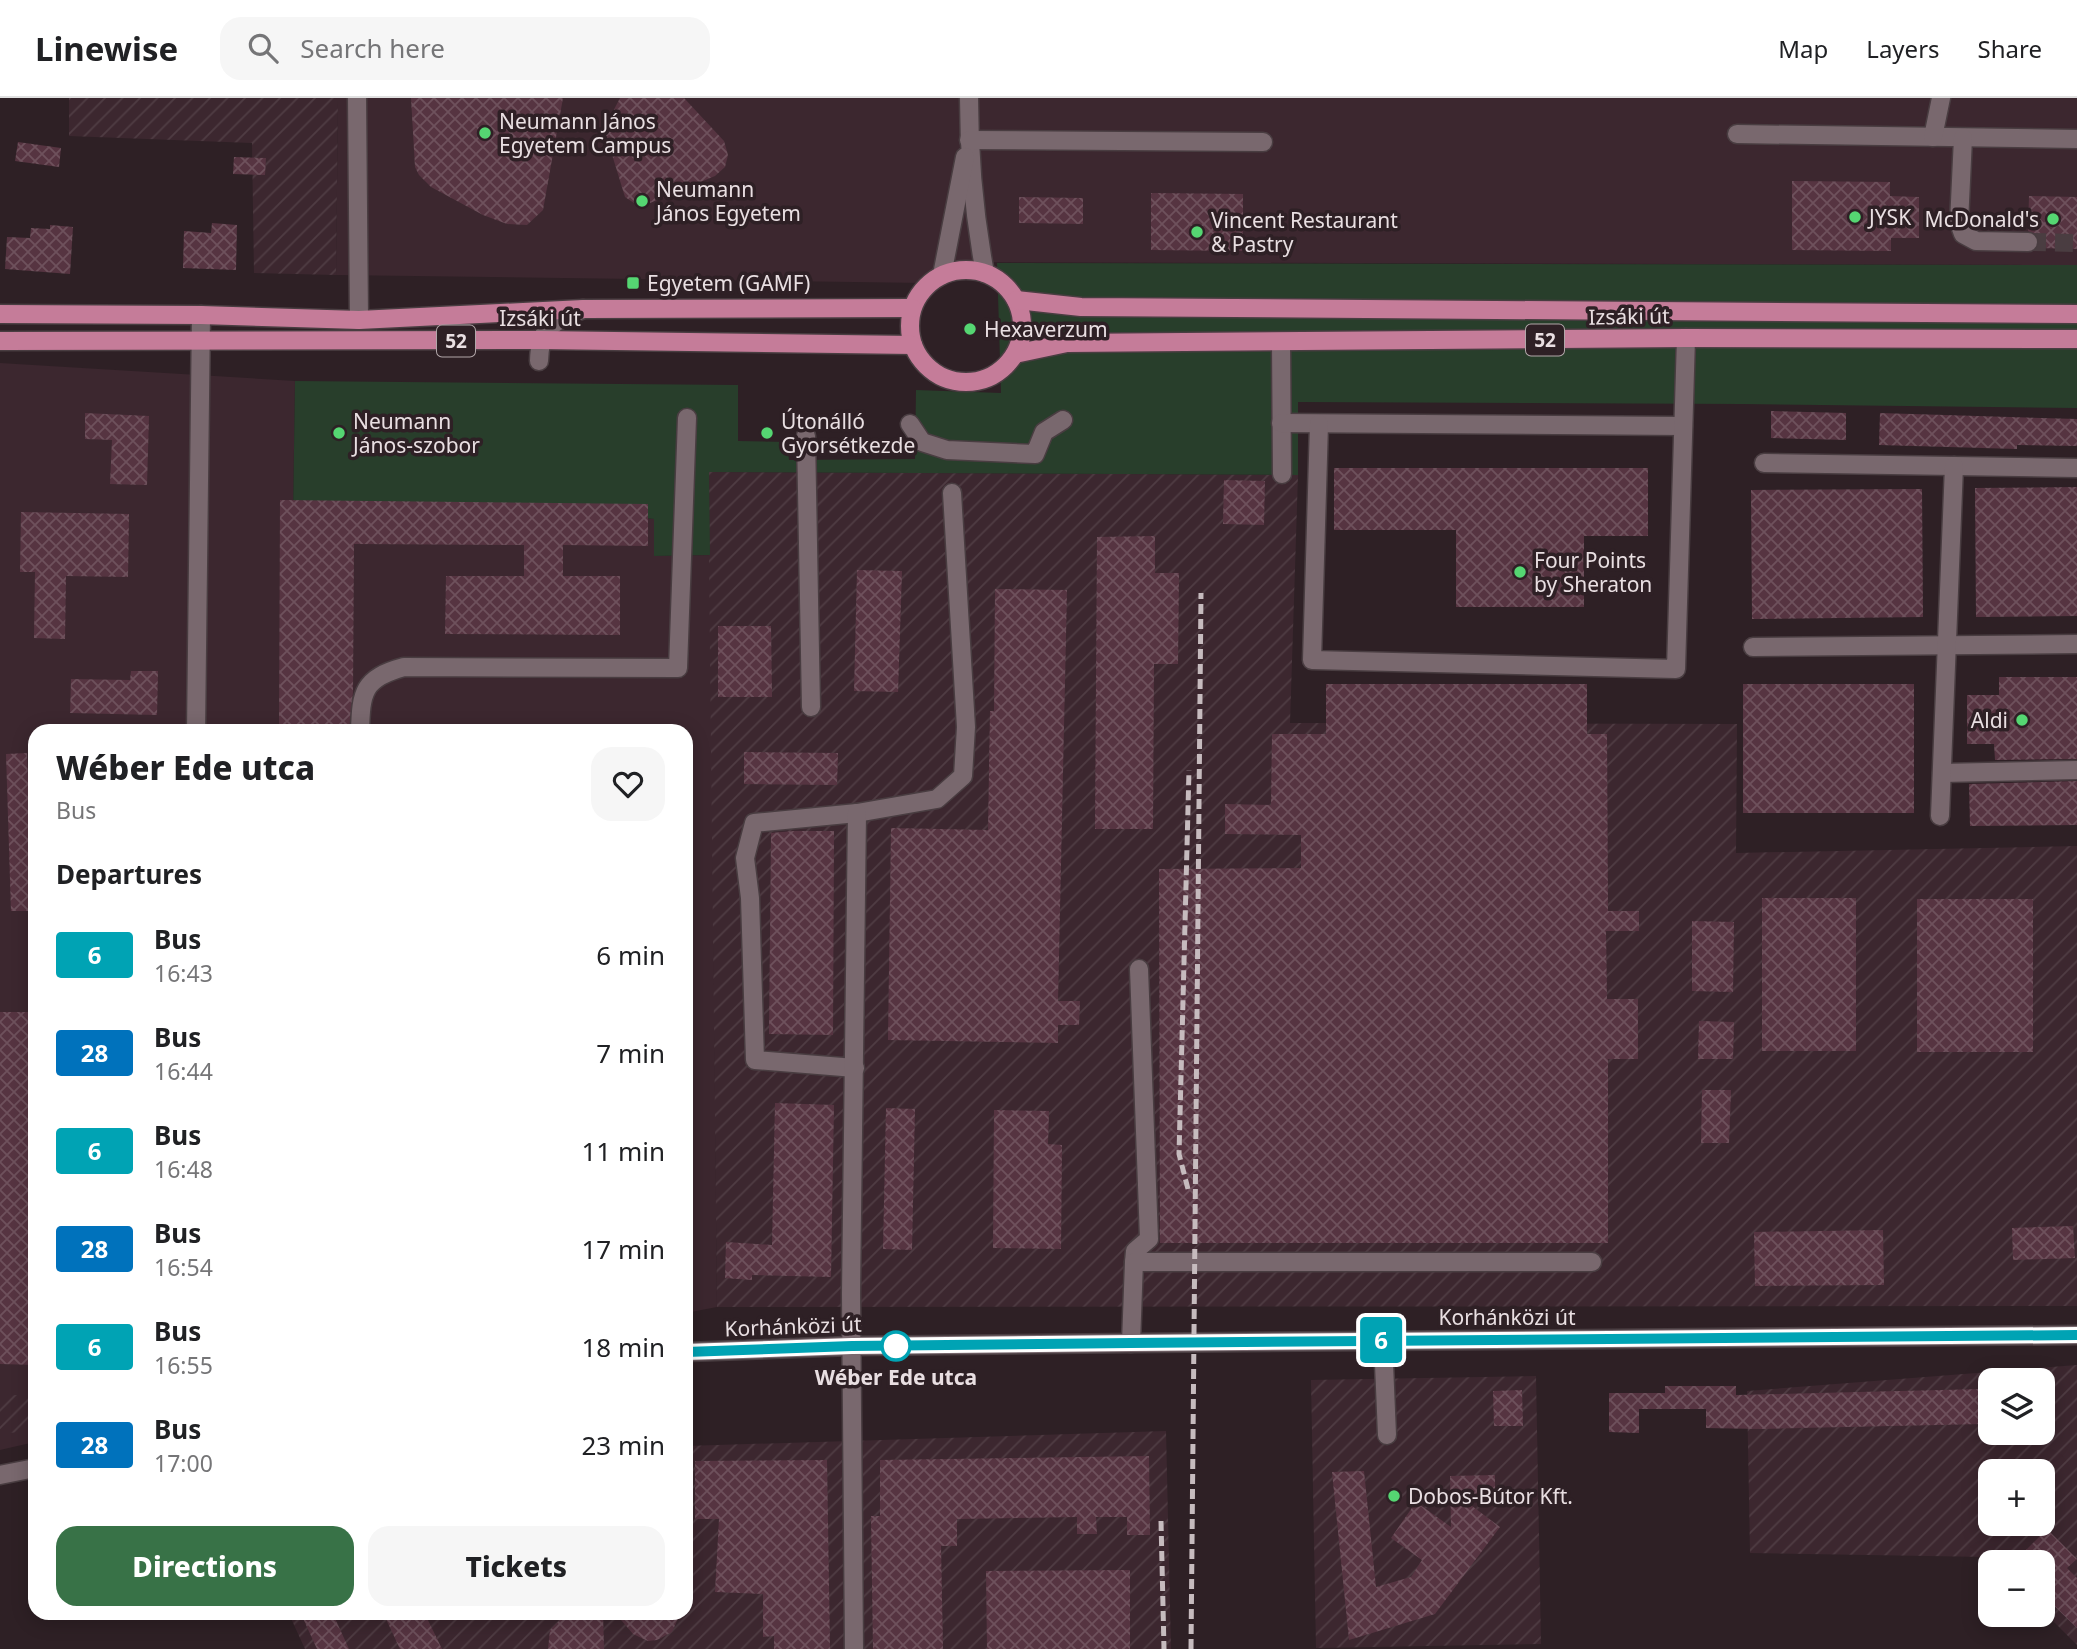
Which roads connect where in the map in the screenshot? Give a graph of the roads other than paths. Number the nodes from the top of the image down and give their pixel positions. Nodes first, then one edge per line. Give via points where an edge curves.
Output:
1 (358, 98) edge
2 (969, 98) edge
3 (1941, 98) edge
4 (1737, 134) dead end
5 (1933, 137) junction
6 (1963, 138) junction
7 (2077, 139) edge
8 (969, 140) junction
9 (1263, 142) dead end
10 (2028, 242) tunnel mouth
11 (985, 273) junction
12 (942, 275) junction
13 (1016, 300) junction
14 (912, 308) junction
15 (583, 309) junction
16 (0, 314) edge
17 (2077, 314) edge
18 (201, 315) junction
19 (359, 320) junction
20 (1686, 338) junction
21 (2077, 339) edge
22 (540, 340) junction
23 (0, 341) edge
24 (201, 341) junction
25 (1281, 343) junction
26 (913, 345) junction
27 (1015, 354) junction
28 (539, 361) dead end
29 (687, 418) dead end
30 (1063, 420) dead end
31 (1281, 423) junction
32 (910, 424) dead end
33 (1318, 424) junction
34 (1683, 426) junction
35 (806, 436) dead end
36 (1764, 463) dead end
37 (1954, 466) junction
38 (2077, 468) edge
39 (1282, 474) dead end
40 (952, 493) dead end
41 (2077, 644) edge
42 (1947, 645) junction
43 (1753, 647) dead end
44 (811, 707) dead end
45 (196, 724) edge
46 (361, 724) edge
47 (2077, 769) edge
48 (1942, 773) junction
49 (857, 813) junction
50 (1940, 816) dead end
51 (1139, 969) dead end
52 (855, 1068) junction
53 (1134, 1262) junction
54 (1592, 1262) dead end
55 (2077, 1335) edge
56 (1383, 1340) junction
57 (1131, 1343) junction
58 (852, 1346) junction
59 (693, 1352) edge
60 (1387, 1435) dead end
61 (28, 1469) edge
62 (0, 1475) edge
63 (854, 1649) edge

1 - 19 street
2 - 8 street
3 - 5 street
4 - 5 street
5 - 6 street
6 - 7 street
6 - 10 street via 1962,234 1976,241
8 - 9 street
8 - 11 street
8 - 12 street
11 - 12 main road via 964,270
11 - 13 main road via 1000,281
12 - 14 main road via 923,288
13 - 17 main road, Izsáki út / 52 via 1081,307
13 - 27 main road via 1022,333
14 - 15 main road, Izsáki út / 52
14 - 26 main road
15 - 19 main road, Izsáki út / 52
15 - 22 street via 550,325
16 - 18 main road, Izsáki út / 52
18 - 19 main road, Izsáki út / 52
18 - 24 street
20 - 21 main road, Izsáki út / 52
20 - 25 main road, Izsáki út / 52
20 - 34 street
22 - 24 main road, Izsáki út / 52
22 - 26 main road, Izsáki út / 52
22 - 28 street
23 - 24 main road, Izsáki út / 52
24 - 45 street
25 - 27 main road, Izsáki út / 52 via 1067,343
25 - 31 street
26 - 27 main road via 929,368 961,382 995,374
29 - 46 street via 678,668 404,667 378,676 363,692
30 - 32 street via 1044,432 1035,454 947,450 912,442
31 - 33 street
31 - 39 street
33 - 34 street
33 - 34 street via 1312,660 1676,669
35 - 44 street
36 - 37 street
37 - 38 street
37 - 42 street
40 - 49 street via 966,727 963,776 937,799
41 - 42 street
42 - 43 street
42 - 48 street
47 - 48 street
48 - 50 street
49 - 52 street
49 - 52 street via 754,823 745,858 755,1060
51 - 53 street via 1149,1239 1135,1251
52 - 58 street
53 - 54 street
53 - 57 street
55 - 56 street, Korhánközi út
56 - 57 street, Korhánközi út
56 - 60 street
57 - 58 street, Korhánközi út
58 - 59 street, Korhánközi út
58 - 63 street
61 - 62 street

